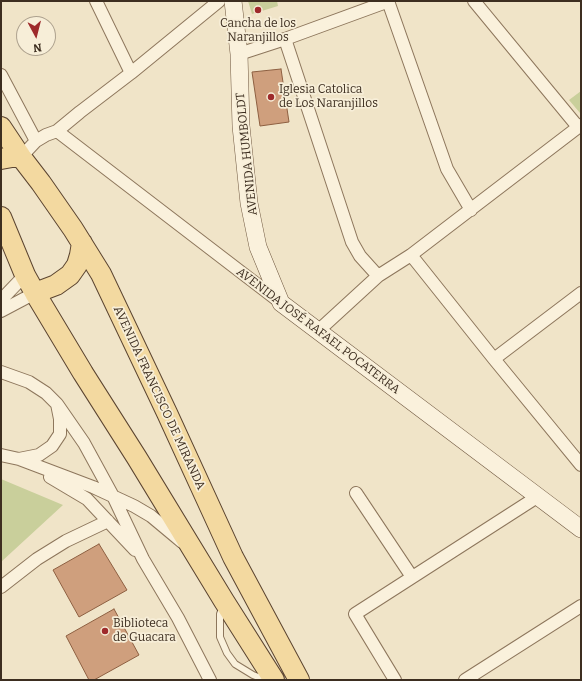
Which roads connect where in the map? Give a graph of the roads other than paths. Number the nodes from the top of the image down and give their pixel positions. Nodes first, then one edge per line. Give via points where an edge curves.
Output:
1 (96, 1) edge
2 (219, 1) edge
3 (233, 1) edge
4 (388, 1) edge
5 (474, 1) edge
6 (285, 39) junction
7 (239, 54) junction
8 (131, 73) junction
9 (1, 75) edge
10 (579, 126) edge
11 (1, 127) edge
12 (57, 131) junction
13 (36, 141) junction
14 (21, 157) junction
15 (1, 159) edge
16 (471, 210) junction
17 (1, 217) edge
18 (82, 243) junction
19 (411, 255) junction
20 (26, 275) junction
21 (378, 276) junction
22 (35, 293) junction
23 (581, 293) edge
24 (1, 300) edge
25 (281, 303) junction
26 (1, 311) edge
27 (318, 331) junction
28 (494, 359) junction
29 (1, 372) edge
30 (57, 404) junction
31 (1, 454) edge
32 (579, 457) edge
33 (19, 459) junction
34 (356, 493) dead end
35 (537, 497) junction
36 (114, 498) junction
37 (108, 521) junction
38 (581, 530) edge
39 (143, 559) junction
40 (207, 572) junction
41 (412, 577) junction
42 (1, 587) edge
43 (224, 601) junction
44 (581, 606) edge
45 (210, 680) edge
46 (266, 680) edge
47 (274, 680) edge
48 (299, 680) edge
49 (395, 680) edge
50 (465, 680) edge

1 - 8 street
2 - 8 street
3 - 7 street, AVENIDA HUMBOLDT
4 - 6 street
4 - 16 street via 447,170
5 - 10 street
6 - 7 street
6 - 21 street via 352,242 360,256
7 - 25 street, AVENIDA HUMBOLDT via 241,126 249,203 258,246
8 - 12 street
9 - 13 street
10 - 16 street
11 - 14 main road, AVENIDA FRANCISCO DE MIRANDA
12 - 13 street
12 - 25 street, AVENIDA JOSÉ RAFAEL POCATERRA
13 - 14 street
14 - 15 main road
14 - 18 main road, AVENIDA FRANCISCO DE MIRANDA
16 - 19 street
17 - 20 main road
18 - 22 main road via 77,265 70,276
18 - 48 main road, AVENIDA FRANCISCO DE MIRANDA via 101,274 233,557
19 - 21 street
19 - 28 street
20 - 22 main road
20 - 24 street
21 - 27 street
22 - 26 street
22 - 40 main road
23 - 28 street
25 - 27 street, AVENIDA JOSÉ RAFAEL POCATERRA
27 - 35 street, AVENIDA JOSÉ RAFAEL POCATERRA
28 - 32 street
29 - 30 street via 29,382
30 - 33 street via 60,434 52,446 39,455
30 - 36 street via 84,443
31 - 33 street
33 - 36 street via 93,487
33 - 37 street via 87,499
34 - 41 street
35 - 38 street, AVENIDA JOSÉ RAFAEL POCATERRA
35 - 41 street
36 - 39 street
36 - 40 street via 151,516 187,547
37 - 39 street
37 - 42 street via 48,552
39 - 45 street via 178,618
40 - 43 main road
41 - 49 street via 355,614
43 - 46 lane via 220,614 220,638 227,652 235,664
43 - 47 main road
44 - 50 street

